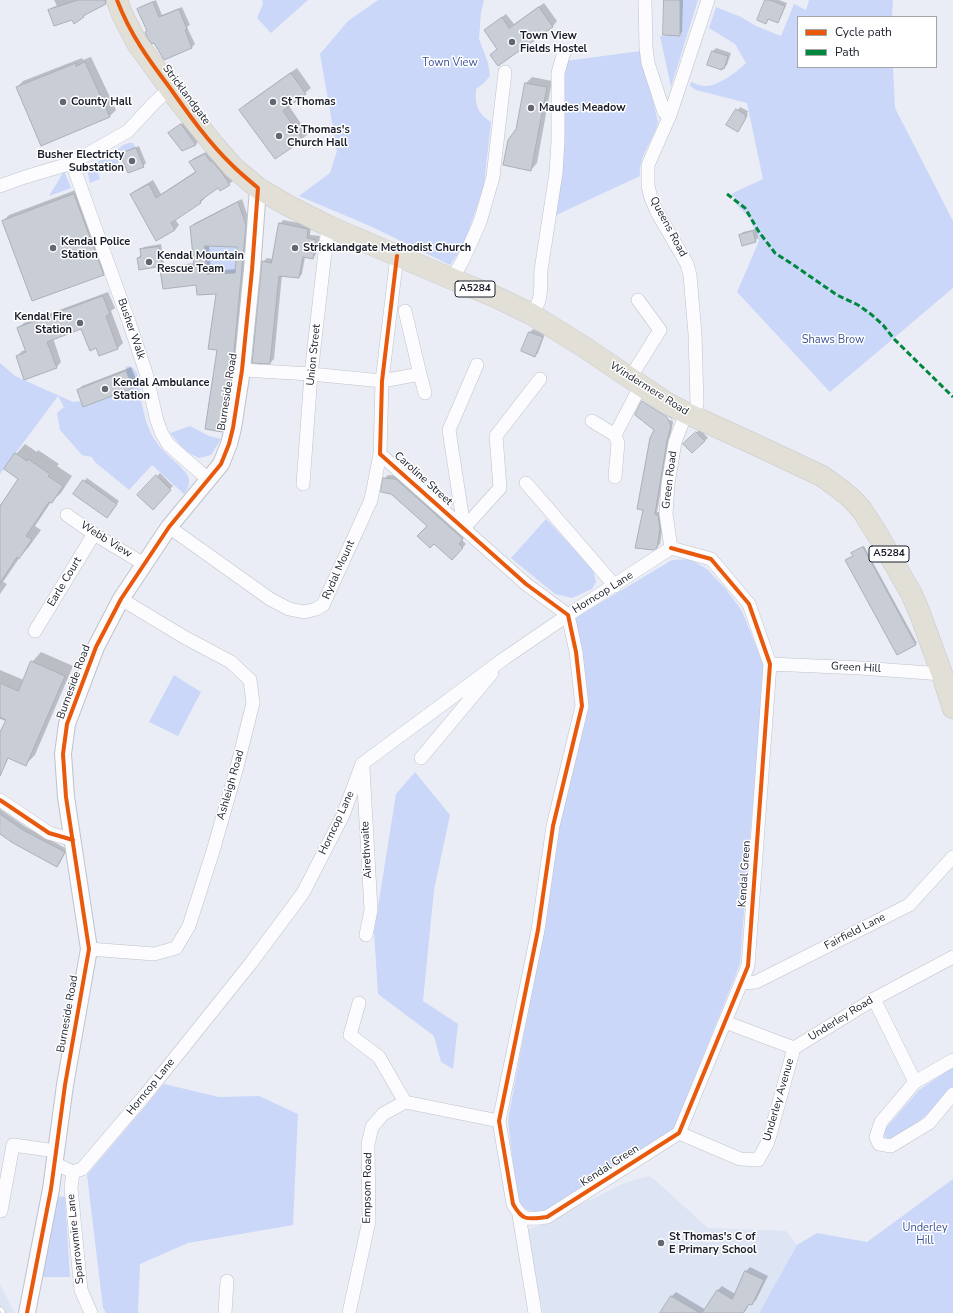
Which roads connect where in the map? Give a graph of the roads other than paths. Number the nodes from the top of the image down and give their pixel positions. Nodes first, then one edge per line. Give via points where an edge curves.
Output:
1 (117, 0) edge
2 (645, 0) edge
3 (708, 0) edge
4 (564, 52) dead end
5 (504, 72) dead end
6 (170, 88) junction
7 (670, 115) junction
8 (72, 163) junction
9 (0, 186) edge
10 (258, 188) junction
11 (328, 226) junction
12 (397, 256) junction
13 (452, 280) junction
14 (638, 300) dead end
15 (405, 311) dead end
16 (531, 314) junction
17 (477, 365) dead end
18 (242, 370) junction
19 (311, 374) junction
20 (420, 374) junction
21 (540, 380) dead end
22 (382, 381) junction
23 (636, 381) junction
24 (425, 393) dead end
25 (690, 415) junction
26 (592, 421) dead end
27 (614, 435) junction
28 (380, 454) junction
29 (615, 477) dead end
30 (209, 480) junction
31 (526, 483) dead end
32 (303, 484) dead end
33 (67, 515) dead end
34 (169, 527) junction
35 (464, 528) junction
36 (94, 534) junction
37 (671, 548) junction
38 (144, 564) junction
39 (615, 586) junction
40 (122, 599) junction
41 (568, 615) junction
42 (35, 631) dead end
43 (505, 658) junction
44 (770, 664) junction
45 (942, 674) junction
46 (953, 708) edge
47 (421, 758) dead end
48 (362, 764) junction
49 (0, 800) edge
50 (73, 840) junction
51 (953, 857) edge
52 (366, 936) dead end
53 (89, 948) junction
54 (953, 957) edge
55 (741, 983) junction
56 (874, 999) junction
57 (359, 1003) dead end
58 (725, 1022) junction
59 (794, 1048) junction
60 (953, 1060) edge
61 (915, 1082) junction
62 (953, 1094) edge
63 (405, 1102) junction
64 (499, 1121) junction
65 (679, 1133) junction
66 (55, 1157) junction
67 (73, 1172) junction
68 (71, 1188) junction
69 (51, 1189) junction
70 (0, 1211) edge
71 (519, 1215) junction
72 (227, 1281) dead end
73 (27, 1313) edge
74 (91, 1313) edge
75 (225, 1313) edge
76 (349, 1313) edge
77 (535, 1313) edge

1 - 6 highway, Stricklandgate / A5284 via 138,43
2 - 7 street via 648,63 664,112
3 - 7 street, Queens Road
4 - 16 street via 558,73 556,174 541,270 541,292
5 - 13 street via 493,177 480,222
6 - 8 street via 128,131
6 - 10 highway, Stricklandgate / A5284 via 233,167
7 - 25 street, Queens Road via 648,165 648,186 657,212 687,264 690,275 697,403
8 - 9 street
8 - 30 street, Busher Walk via 142,360 162,434 168,444
10 - 11 highway, Windermere Road / A5284
10 - 18 street, Burneside Road
11 - 12 highway, Windermere Road / A5284
11 - 19 street, Union Street
12 - 13 highway, Windermere Road / A5284
12 - 22 street, Caroline Street
13 - 16 highway, Windermere Road / A5284
14 - 23 street via 660,330
15 - 20 street
16 - 23 highway, Windermere Road / A5284
17 - 35 street via 449,430
18 - 19 street
18 - 30 street, Burneside Road via 229,444 221,464
19 - 22 street
19 - 32 street, Union Street
20 - 22 street
20 - 24 street
21 - 35 street via 496,436 500,488
22 - 28 street, Caroline Street
23 - 25 highway, Windermere Road / A5284
23 - 27 street
25 - 37 street, Green Road via 675,442 668,484 666,514
25 - 45 highway, Windermere Road / A5284 via 822,476 852,499 876,532 911,593
26 - 27 street
27 - 29 street via 618,442
28 - 34 street, Rydal Mount via 371,500 323,605 316,609 304,612 289,609 270,599
28 - 35 street, Caroline Street
30 - 34 street, Burneside Road
31 - 39 street
33 - 36 street, Webb View
34 - 38 street, Burneside Road
35 - 41 street, Caroline Street via 526,584
36 - 38 street, Webb View
36 - 42 street, Earle Court
37 - 39 street, Horncop Lane
37 - 44 street, Kendal Green via 710,559 749,604
38 - 40 street, Burneside Road
39 - 41 street, Horncop Lane
40 - 50 street, Burneside Road via 96,647 67,724 63,754
40 - 53 street, Ashleigh Road via 231,662 250,680 253,703 213,851 189,926 176,948 154,954
41 - 43 street, Horncop Lane
41 - 64 street via 576,652 582,706 553,826 538,930
43 - 47 street
43 - 48 street, Horncop Lane
44 - 45 street, Green Hill
44 - 55 street, Kendal Green via 748,966
45 - 46 highway, Windermere Road / A5284
48 - 52 street, Airethwaite via 371,910
48 - 67 street, Horncop Lane via 343,815 303,893 251,963 146,1094 82,1169
49 - 50 street via 49,833
50 - 53 street, Burneside Road
51 - 55 street, Fairfield Lane via 909,905 756,982
53 - 66 street, Burneside Road
54 - 56 street, Underley Road
55 - 58 street, Kendal Green
56 - 59 street, Underley Road
56 - 61 street
57 - 63 street via 350,1035 379,1057
58 - 59 street
58 - 65 street, Kendal Green
59 - 65 street, Underley Avenue via 768,1142 758,1160 740,1159
60 - 61 street
61 - 62 street via 881,1122 876,1137 879,1144 891,1146 929,1123
63 - 64 street
63 - 76 street, Empsom Road via 383,1114 372,1127 368,1144 369,1221
64 - 71 street via 513,1204
65 - 71 street, Kendal Green via 546,1217 529,1219
66 - 67 street
66 - 69 street, Burneside Road
66 - 70 street via 12,1145
67 - 68 street, Sparrowmire Lane
68 - 69 street, Sparrowmire Lane
68 - 74 street, Sparrowmire Lane via 81,1290
69 - 73 street, Burneside Road
71 - 77 street
72 - 75 street

